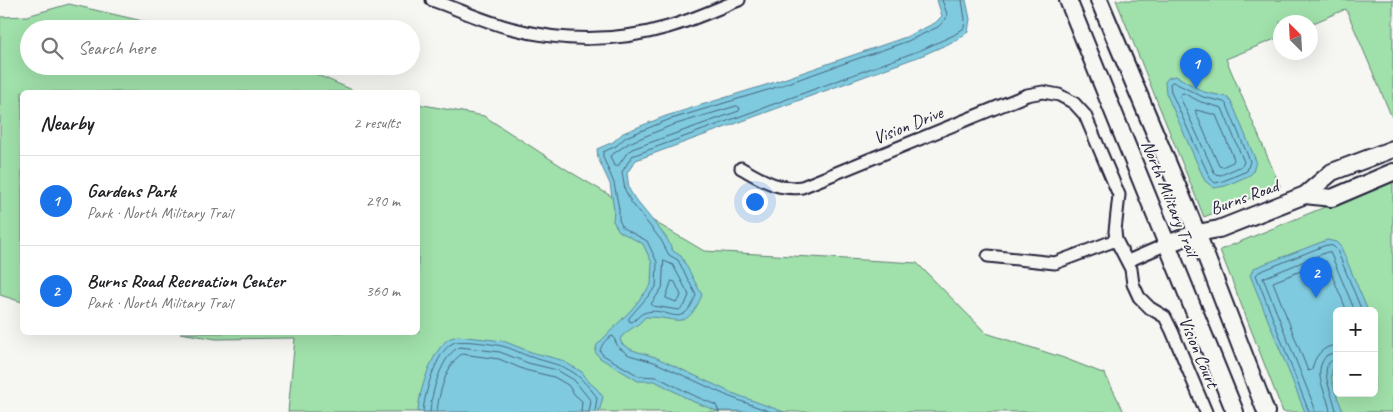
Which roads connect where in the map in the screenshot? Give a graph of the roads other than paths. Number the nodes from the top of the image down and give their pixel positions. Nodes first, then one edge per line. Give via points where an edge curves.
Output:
1 (432, 0) edge
2 (739, 0) edge
3 (1068, 0) edge
4 (1099, 0) edge
5 (1393, 149) edge
6 (741, 168) dead end
7 (1393, 172) edge
8 (1305, 195) junction
9 (1196, 233) junction
10 (1116, 240) junction
11 (1168, 244) junction
12 (988, 256) dead end
13 (1128, 261) junction
14 (1206, 412) edge
15 (1235, 412) edge
16 (1266, 412) edge

1 - 2 street via 540,35 600,38 630,36 668,27
3 - 11 main road, North Military Trail
4 - 9 main road, North Military Trail
5 - 8 main road, Burns Road via 1332,172
6 - 10 street, Vision Drive via 778,186 802,187 1035,93 1051,93 1074,102 1085,115 1118,195
7 - 8 main road, Burns Road via 1332,198
8 - 9 main road, Burns Road via 1219,229
9 - 11 main road, Burns Road
9 - 16 main road, North Military Trail
10 - 12 street via 1055,263
10 - 13 street
11 - 13 street
11 - 15 main road, North Military Trail
13 - 14 street, Vision Court via 1139,297 1165,317

